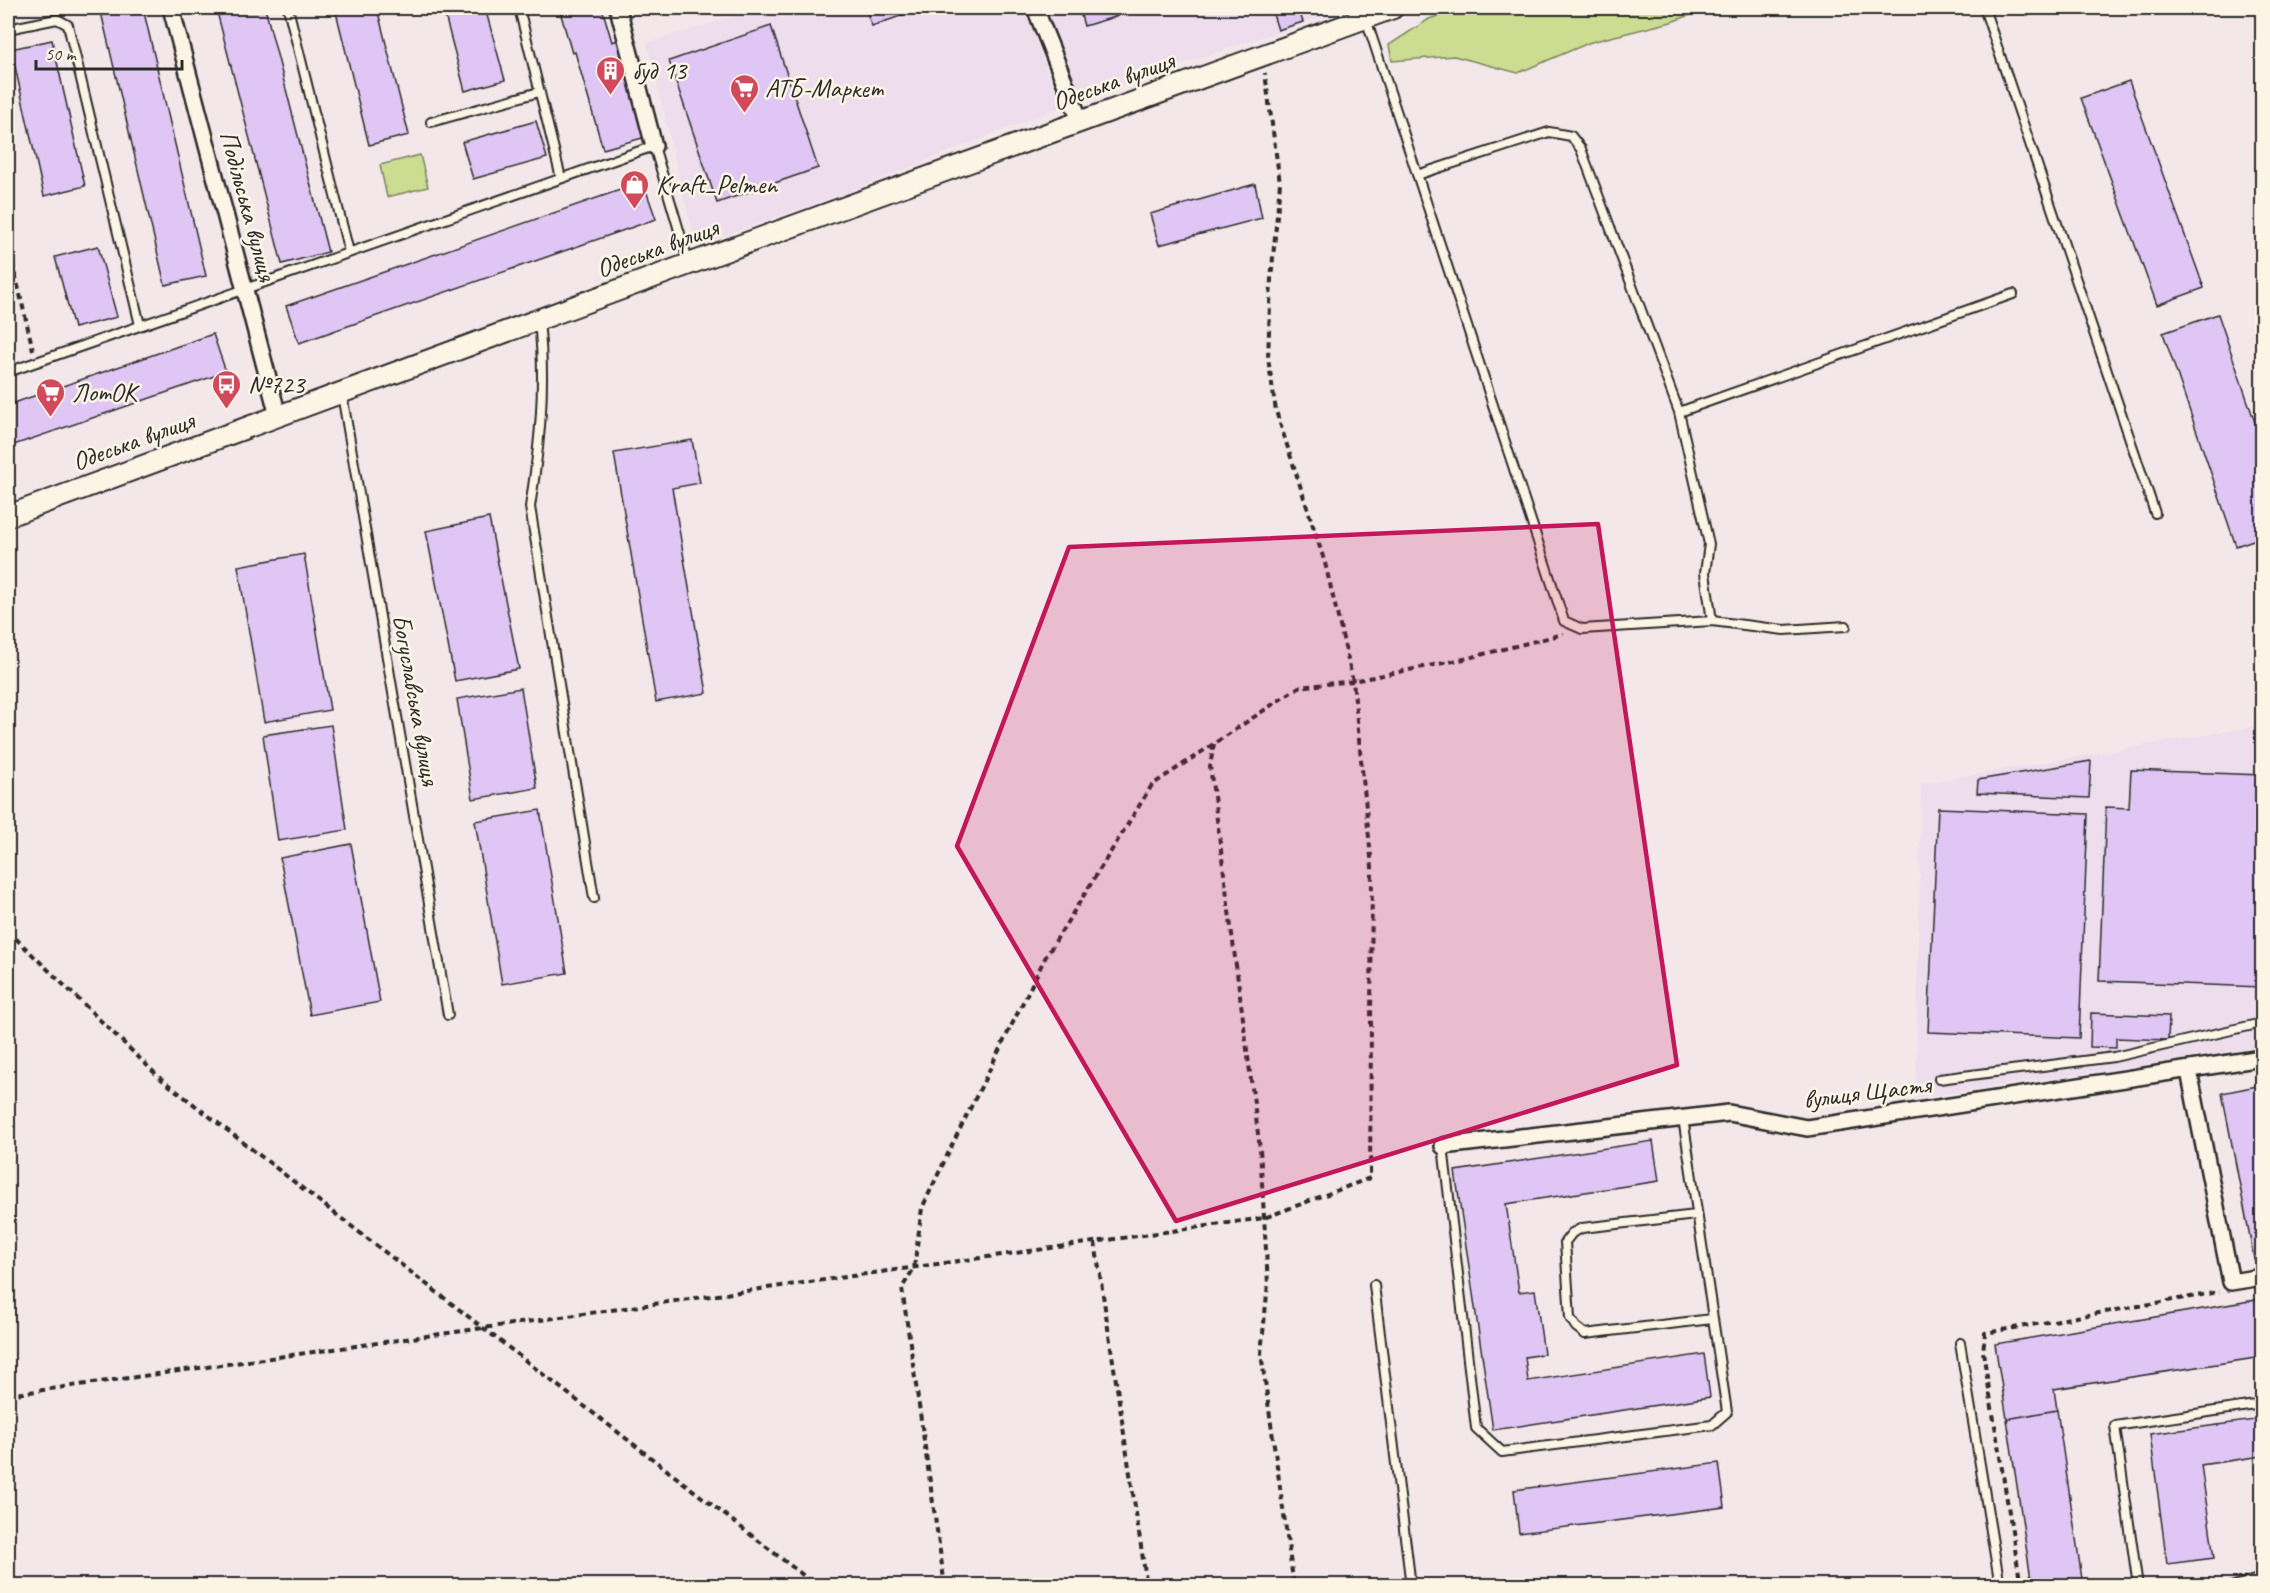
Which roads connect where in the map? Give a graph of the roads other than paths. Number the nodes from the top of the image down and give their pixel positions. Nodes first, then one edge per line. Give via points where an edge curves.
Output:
1 (171, 8) edge
2 (288, 8) edge
3 (519, 8) edge
4 (618, 8) edge
5 (1035, 8) edge
6 (1393, 8) edge
7 (1984, 8) edge
8 (1358, 15) edge
9 (8, 29) edge
10 (539, 92) junction
11 (431, 122) dead end
12 (1081, 123) junction
13 (654, 146) junction
14 (1417, 175) junction
15 (561, 178) junction
16 (349, 252) junction
17 (689, 264) junction
18 (245, 289) junction
19 (2013, 294) dead end
20 (539, 320) junction
21 (140, 325) junction
22 (8, 372) edge
23 (342, 392) junction
24 (1679, 412) junction
25 (279, 416) junction
26 (2156, 513) dead end
27 (8, 516) edge
28 (1712, 621) junction
29 (1846, 626) dead end
30 (594, 898) dead end
31 (448, 1015) dead end
32 (2262, 1023) edge
33 (2262, 1059) edge
34 (2189, 1071) junction
35 (1940, 1079) dead end
36 (1683, 1118) junction
37 (1443, 1146) joint
38 (1696, 1215) junction
39 (2262, 1276) edge
40 (1374, 1285) dead end
41 (1712, 1319) junction
42 (1960, 1343) dead end
43 (2262, 1404) edge
44 (2262, 1578) edge
45 (1411, 1586) edge
46 (2000, 1586) edge
47 (2139, 1586) edge
48 (2234, 1586) edge

1 - 18 street, Подільська вулиця
2 - 16 lane
3 - 10 lane
4 - 13 street
5 - 12 street
6 - 8 street, Одеська вулиця
7 - 26 lane
8 - 12 street, Одеська вулиця
8 - 14 lane
9 - 21 lane via 57,19 68,26
10 - 11 lane
10 - 15 lane
12 - 17 street, Одеська вулиця
13 - 15 lane
13 - 17 lane
14 - 24 lane via 1549,132 1571,136 1581,149
14 - 28 lane via 1564,621 1582,629
15 - 16 lane
16 - 18 lane
17 - 20 street, Одеська вулиця
18 - 21 lane
18 - 25 street, Подільська вулиця
19 - 24 lane
20 - 23 street, Одеська вулиця
20 - 30 lane via 543,361 540,448 530,507
21 - 22 lane
23 - 25 street, Одеська вулиця
23 - 31 lane, Богуславська вулиця
24 - 28 lane via 1709,544 1705,573
25 - 27 street, Одеська вулиця
28 - 29 lane via 1784,630
32 - 35 lane via 2114,1057
33 - 34 street, вулиця Щастя
34 - 36 street, вулиця Щастя via 1807,1128 1729,1113
34 - 39 street via 2231,1282
36 - 37 street, вулиця Щастя
36 - 38 lane
37 - 41 lane via 1476,1428 1502,1452 1712,1425 1727,1412
38 - 41 lane
38 - 41 lane via 1582,1228 1572,1233 1565,1242 1570,1318 1586,1334
40 - 45 lane
42 - 46 lane
43 - 47 lane via 2115,1426
44 - 48 lane

